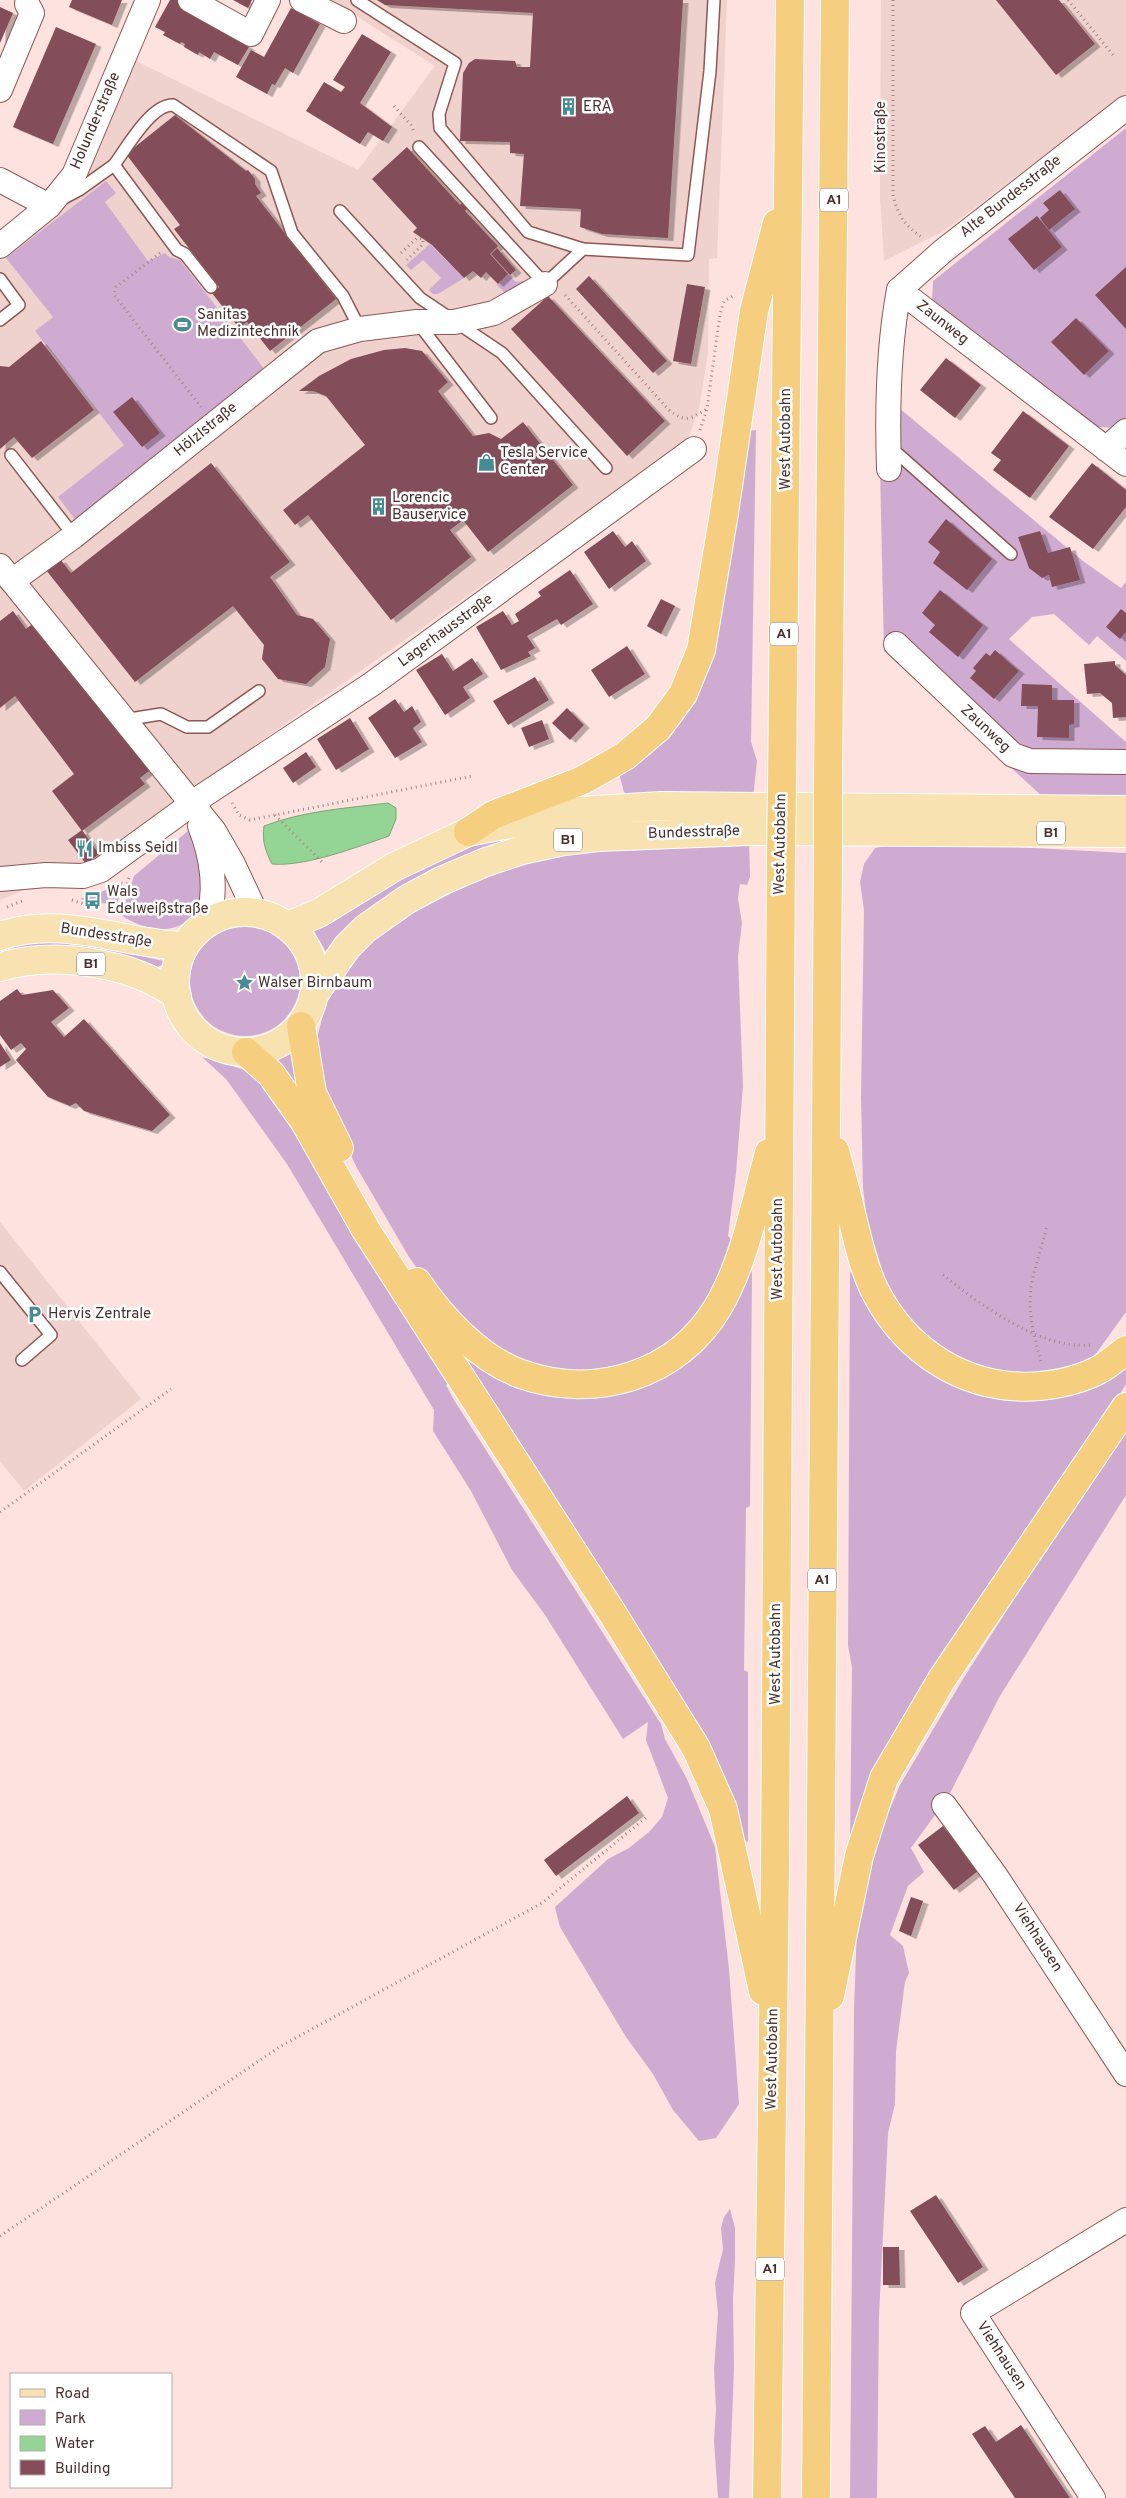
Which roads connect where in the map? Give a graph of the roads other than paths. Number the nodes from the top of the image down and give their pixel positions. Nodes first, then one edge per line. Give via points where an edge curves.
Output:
1 (148, 0) edge
2 (190, 0) edge
3 (268, 0) edge
4 (302, 0) edge
5 (357, 0) edge
6 (714, 0) edge
7 (790, 0) edge
8 (835, 0) edge
9 (27, 4) dead end
10 (344, 21) dead end
11 (0, 90) edge
12 (1126, 108) edge
13 (419, 147) road end
14 (114, 165) junction
15 (0, 180) edge
16 (787, 185) junction
17 (49, 206) junction
18 (340, 211) dead end
19 (0, 246) edge
20 (583, 249) junction
21 (0, 279) edge
22 (545, 284) junction
23 (211, 287) dead end
24 (900, 290) junction
25 (0, 320) edge
26 (417, 322) junction
27 (454, 322) junction
28 (360, 329) junction
29 (491, 418) dead end
30 (1126, 431) edge
31 (888, 445) junction
32 (694, 449) road end
33 (1106, 449) junction
34 (11, 456) dead end
35 (1126, 464) edge
36 (606, 468) dead end
37 (889, 469) dead end
38 (74, 536) junction
39 (1011, 554) dead end
40 (6, 574) edge
41 (896, 644) dead end
42 (260, 691) dead end
43 (123, 720) junction
44 (1126, 762) edge
45 (191, 804) junction
46 (1126, 810) edge
47 (468, 832) junction
48 (1126, 833) edge
49 (0, 878) edge
50 (256, 913) junction
51 (205, 925) junction
52 (288, 926) junction
53 (0, 936) edge
54 (183, 946) junction
55 (0, 967) edge
56 (315, 993) junction
57 (177, 996) junction
58 (300, 1026) junction
59 (246, 1052) junction
60 (779, 1118) junction
61 (826, 1118) junction
62 (0, 1272) edge
63 (1126, 1350) edge
64 (22, 1360) dead end
65 (1126, 1407) edge
66 (944, 1805) dead end
67 (773, 2039) junction
68 (819, 2041) junction
69 (1126, 2074) edge
70 (1126, 2220) edge
71 (767, 2498) edge
72 (816, 2498) edge
73 (1093, 2498) edge

1 - 17 street, Holunderstraße via 74,174
2 - 3 street via 251,34
4 - 10 street
5 - 20 lane via 455,63 439,114 440,128 528,232
6 - 20 lane via 710,71 688,256
7 - 16 highway, West Autobahn / A1
8 - 61 highway, A1, bridge
9 - 11 street via 32,13
12 - 24 street, Alte Bundesstraße via 943,251
13 - 22 lane
14 - 17 lane via 80,190
14 - 23 lane via 177,250 185,254
14 - 28 lane via 147,120 159,108 173,105 271,171 292,233 343,296
15 - 17 street
16 - 47 highway via 754,311 701,650 683,694 658,728 625,756 583,780 493,815
16 - 60 highway, West Autobahn / A1, bridge
17 - 19 street, Holunderstraße
18 - 27 lane via 420,298
20 - 22 lane
21 - 25 lane via 19,305
22 - 27 street, Hölzlstraße via 494,313
24 - 31 street, Zaunweg via 893,334
24 - 33 street, Zaunweg
26 - 27 street, Hölzlstraße
26 - 28 street, Hölzlstraße
26 - 29 lane
27 - 36 lane via 502,353
28 - 38 street, Hölzlstraße via 318,341
30 - 33 street
31 - 37 street, Zaunweg
31 - 39 lane
32 - 45 street, Lagerhausstraße via 372,684
33 - 35 street, Zaunweg
34 - 38 lane
38 - 40 street, Hölzlstraße
40 - 43 street
41 - 44 street, Zaunweg via 1014,756 1030,761
42 - 43 lane via 208,727 187,726 161,714
43 - 45 street
45 - 49 street, Lagerhausstraße via 101,870 83,876
45 - 50 street via 218,839
45 - 51 street via 210,857 213,891 211,912
46 - 47 main road, Bundesstraße / B1 via 661,806 579,811
47 - 52 main road, Bundesstraße / B1 via 394,867 319,913
48 - 56 main road, Bundesstraße / B1 via 702,832 564,841 486,862 406,900 364,929 347,947
50 - 51 main road, Bundesstraße / B1 via 231,913
50 - 52 main road, Bundesstraße / B1 via 274,917
51 - 54 main road, Bundesstraße / B1
52 - 56 main road, Bundesstraße / B1 via 306,948 314,970
53 - 54 main road, Bundesstraße / B1 via 19,930 56,927
54 - 57 main road, Bundesstraße / B1 via 176,966
55 - 57 main road, Bundesstraße / B1 via 55,958 84,962 153,979
56 - 58 main road, Bundesstraße / B1
57 - 59 main road, Bundesstraße / B1 via 190,1026 202,1037 212,1044
58 - 59 main road, Bundesstraße / B1 via 277,1044
58 - 60 highway via 309,1078 318,1105 347,1164 426,1296 485,1354 520,1374 564,1384 610,1383 644,1374 696,1336 718,1307 735,1273
59 - 67 highway via 271,1074 304,1122 366,1230 696,1748 727,1825
60 - 67 highway, West Autobahn / A1
61 - 63 highway via 863,1262 891,1320 919,1347 953,1372 988,1384 1023,1387 1072,1381 1093,1372
61 - 68 highway, A1
62 - 64 lane via 51,1335
65 - 68 highway via 942,1679 884,1778 859,1856
66 - 69 street, Viehhausen
67 - 71 highway, West Autobahn / A1
68 - 72 highway, A1
70 - 73 street, Viehhausen via 974,2313

